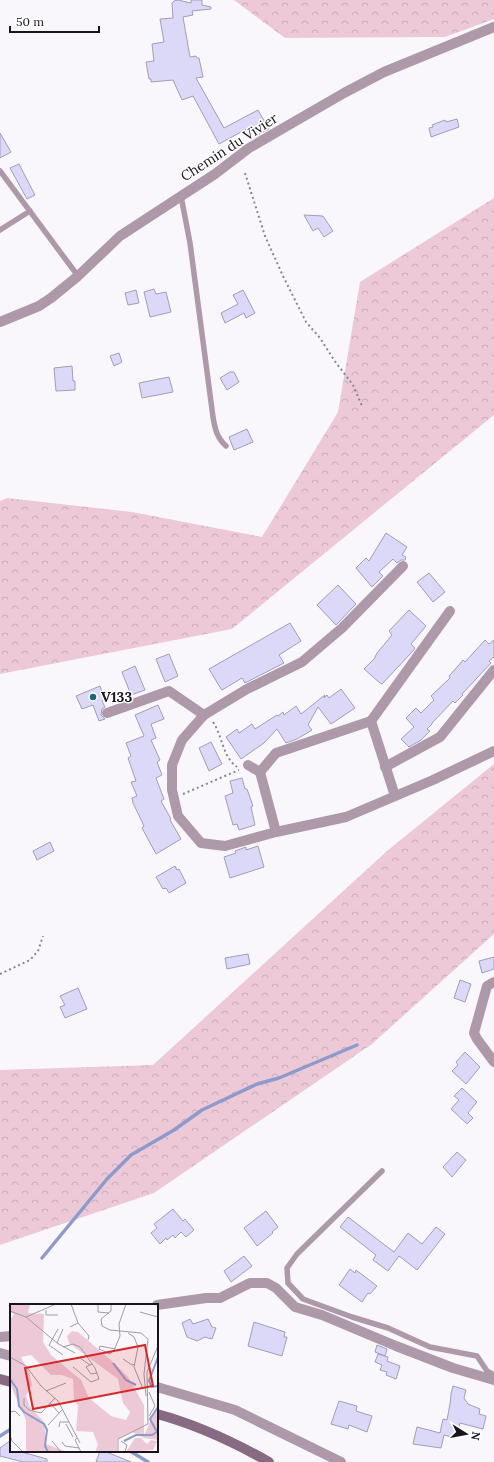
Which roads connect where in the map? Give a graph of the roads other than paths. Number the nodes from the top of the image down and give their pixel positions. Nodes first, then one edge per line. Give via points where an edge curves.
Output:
1 (494, 27) edge
2 (1, 174) edge
3 (181, 196) junction
4 (30, 211) junction
5 (0, 230) edge
6 (78, 276) junction
7 (0, 322) edge
8 (226, 446) dead end
9 (403, 566) dead end
10 (450, 611) dead end
11 (494, 670) edge
12 (107, 713) dead end
13 (204, 715) junction
14 (371, 721) junction
15 (494, 751) edge
16 (248, 765) dead end
17 (385, 767) junction
18 (260, 772) junction
19 (395, 796) junction
20 (276, 832) junction
21 (494, 982) edge
22 (494, 1062) edge
23 (382, 1171) dead end
24 (158, 1305) edge
25 (10, 1336) edge
26 (0, 1337) edge
27 (0, 1353) edge
28 (10, 1356) edge
29 (494, 1375) edge
30 (0, 1379) edge
31 (494, 1380) edge
32 (10, 1382) edge
33 (158, 1387) edge
34 (158, 1414) edge
35 (269, 1462) edge
36 (341, 1462) edge

1 - 3 street, Chemin du Vivier via 384,72 344,92 249,148
2 - 4 lane
3 - 6 street, Chemin du Vivier via 120,236
3 - 8 lane via 190,243 212,418 220,441
4 - 5 lane
4 - 6 lane
6 - 7 street, Chemin du Vivier via 38,306
9 - 13 street via 342,628 302,662 247,689
10 - 14 street
11 - 17 street via 440,737
12 - 13 street via 169,691
13 - 20 street via 182,740 172,765 172,790 178,816 201,843 225,846
14 - 17 street
14 - 18 street via 276,753
15 - 19 street
16 - 18 street
17 - 19 street
18 - 20 street
19 - 20 street via 346,817
21 - 22 street via 487,986 474,1033
23 - 29 lane via 297,1254 287,1268 288,1283 303,1299 388,1328 430,1347 477,1356 487,1371
24 - 31 street via 220,1298 250,1283 267,1283 276,1288 295,1307 322,1315 453,1368
25 - 26 street
27 - 28 street
30 - 32 main road
33 - 36 street via 236,1410
34 - 35 main road via 202,1428

